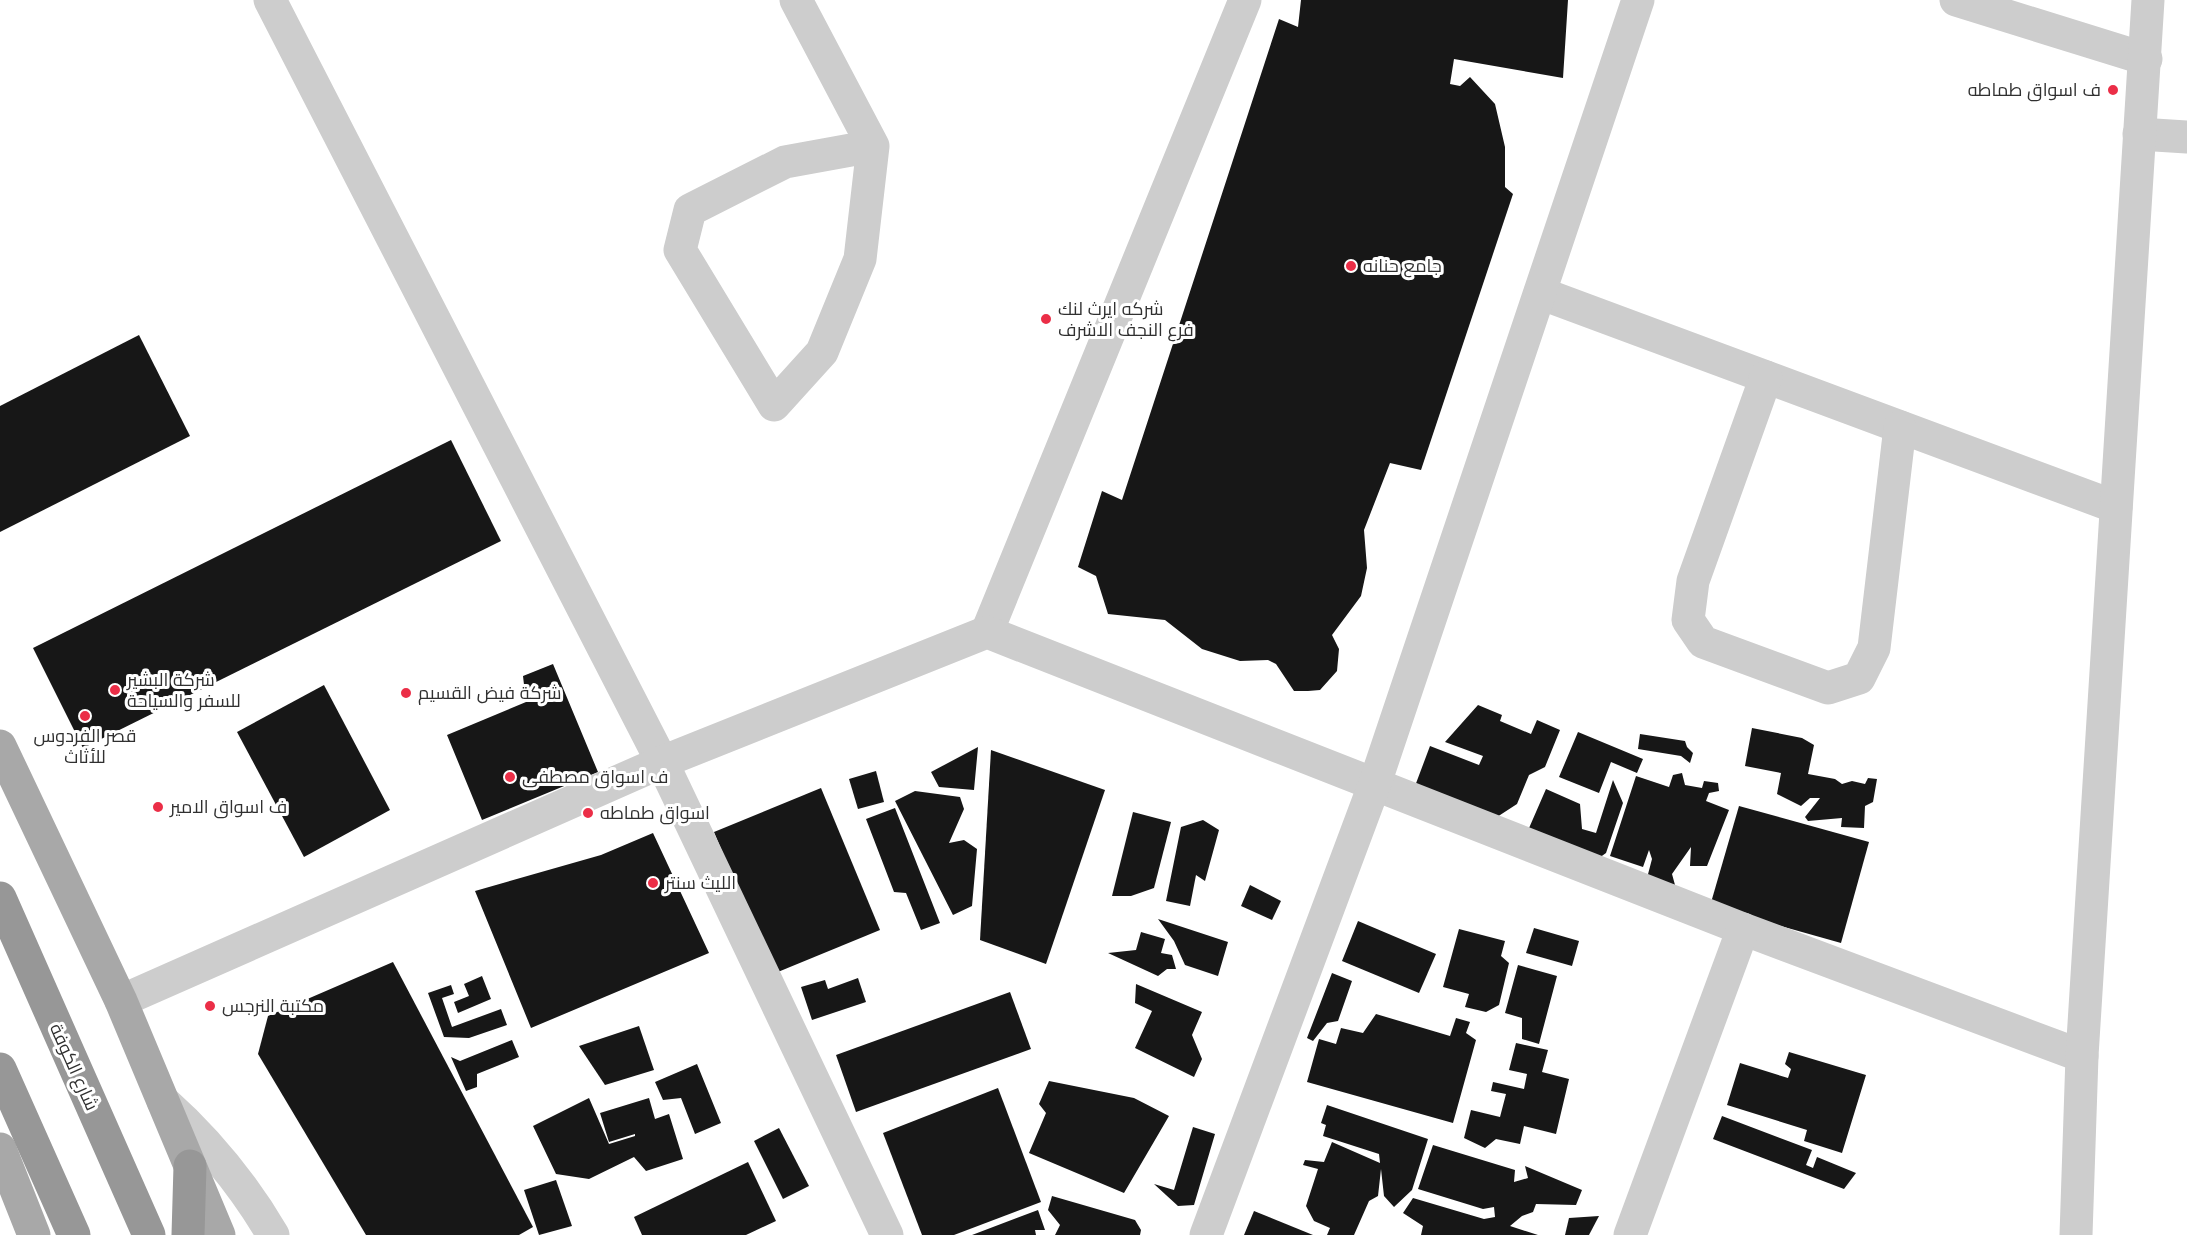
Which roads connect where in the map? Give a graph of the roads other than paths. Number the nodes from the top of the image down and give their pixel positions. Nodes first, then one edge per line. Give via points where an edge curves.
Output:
1 (270, 0) edge
2 (796, 0) edge
3 (1245, 0) edge
4 (1638, 0) edge
5 (1956, 0) edge
6 (2148, 0) edge
7 (2146, 59) junction
8 (2139, 134) junction
9 (2187, 137) edge
10 (873, 146) junction
11 (1539, 293) junction
12 (1766, 377) junction
13 (1900, 427) junction
14 (2116, 507) junction
15 (987, 632) junction
16 (0, 746) edge
17 (662, 762) junction
18 (1375, 783) junction
19 (0, 898) edge
20 (1743, 929) junction
21 (121, 1001) junction
22 (2082, 1056) junction
23 (0, 1069) edge
24 (163, 1101) junction
25 (0, 1149) edge
26 (190, 1166) junction
27 (34, 1235) edge
28 (74, 1235) edge
29 (149, 1235) edge
30 (188, 1235) edge
31 (219, 1235) edge
32 (273, 1235) edge
33 (887, 1235) edge
34 (1206, 1235) edge
35 (1630, 1235) edge
36 (2076, 1235) edge

1 - 17 street
2 - 10 street
3 - 15 street
4 - 11 street
5 - 7 street
6 - 7 street
7 - 8 street
8 - 9 street
8 - 14 street
10 - 10 street via 860,259 822,352 774,405 680,250 690,210 785,162
11 - 12 street
11 - 18 street
12 - 13 street
12 - 13 street via 1693,581 1688,620 1703,642 1828,688 1859,678 1874,648
13 - 14 street
14 - 22 street
15 - 17 street
15 - 18 street
16 - 21 main road
17 - 21 street
17 - 33 street
18 - 20 street
18 - 34 street
19 - 29 highway, شارع الكوفة
20 - 22 street
20 - 35 street
21 - 24 main road
22 - 36 street
23 - 28 highway
24 - 26 main road
24 - 32 street via 231,1171
25 - 27 main road
26 - 30 highway
26 - 31 main road

